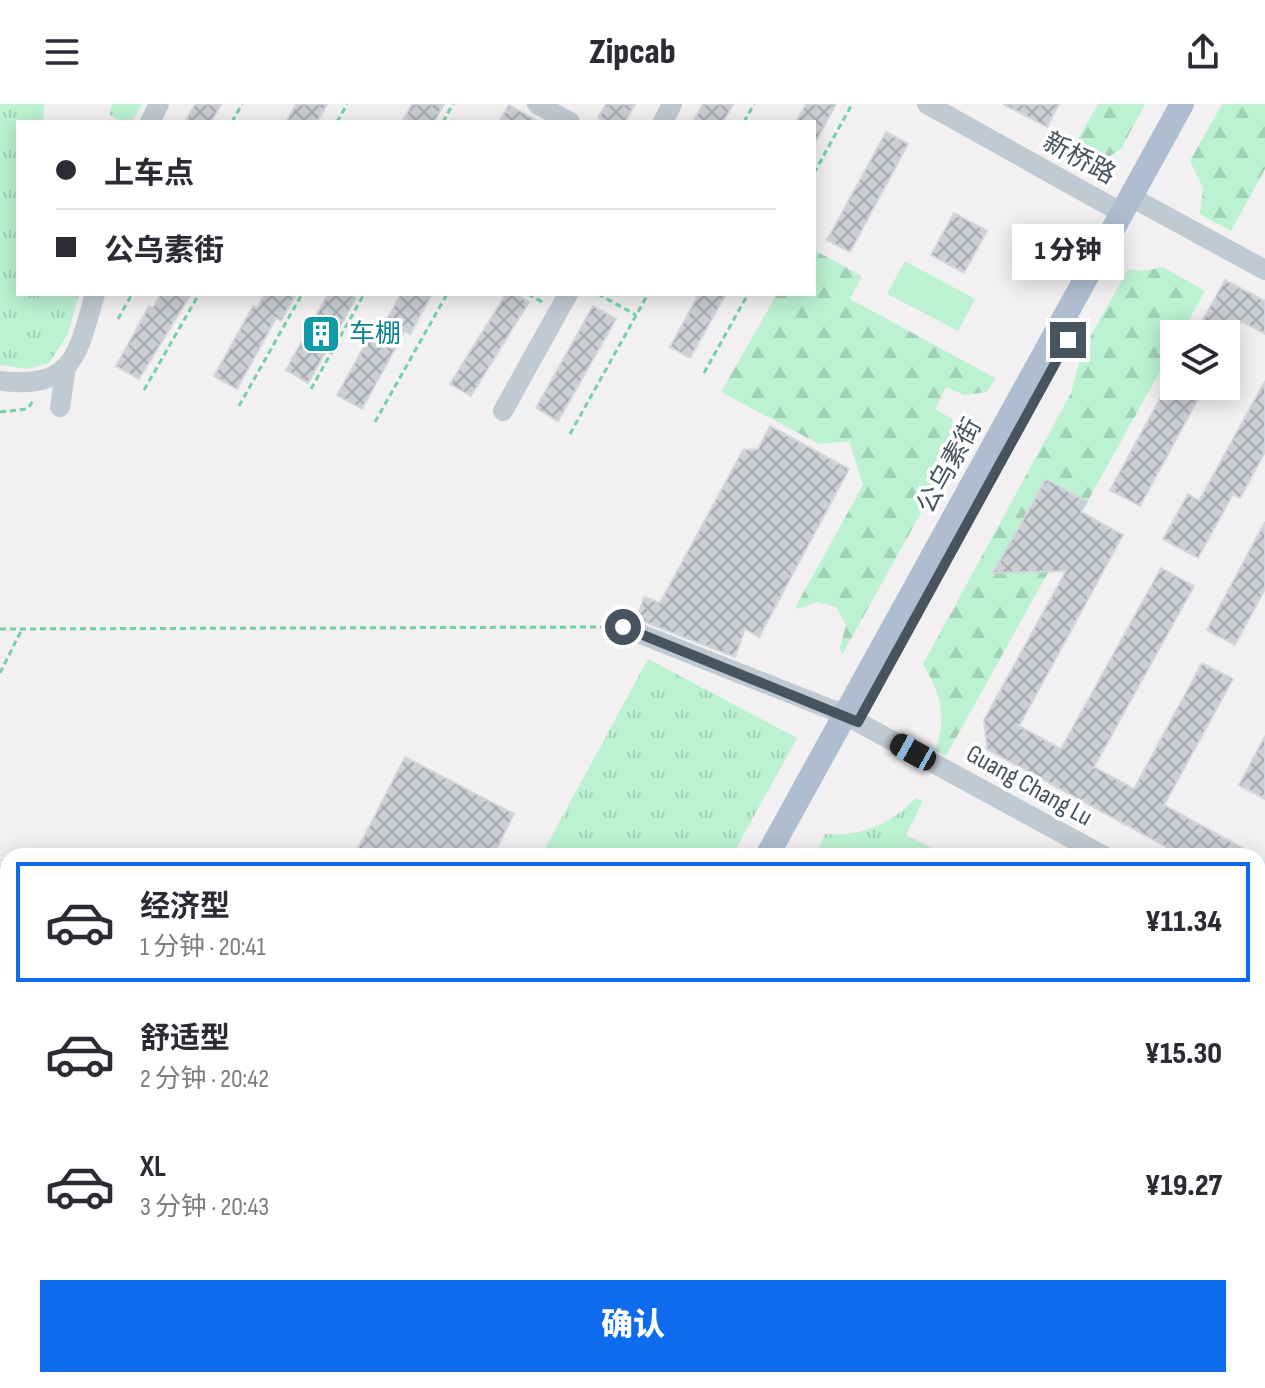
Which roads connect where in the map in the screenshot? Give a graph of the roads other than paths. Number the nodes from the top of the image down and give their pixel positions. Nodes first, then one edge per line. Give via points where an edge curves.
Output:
1 (537, 104) edge
2 (927, 104) edge
3 (1182, 104) edge
4 (1198, 104) edge
5 (566, 120) edge
6 (1132, 204) junction
7 (1265, 270) edge
8 (94, 296) edge
9 (567, 296) edge
10 (66, 367) junction
11 (0, 381) edge
12 (60, 407) dead end
13 (503, 411) dead end
14 (623, 627) road end
15 (852, 718) junction
16 (772, 848) edge
17 (788, 848) edge
18 (1089, 848) edge

1 - 5 street
2 - 6 street, 新桥路
3 - 6 main road, 公乌素街
4 - 6 main road, 公乌素街
6 - 7 street, 新桥路
6 - 15 main road, 公乌素街
8 - 10 street
9 - 13 street
10 - 11 street via 48,381
10 - 12 street
14 - 15 street, Guang Chang Lu
15 - 16 main road, 公乌素街
15 - 17 main road, 公乌素街
15 - 18 street, Guang Chang Lu

